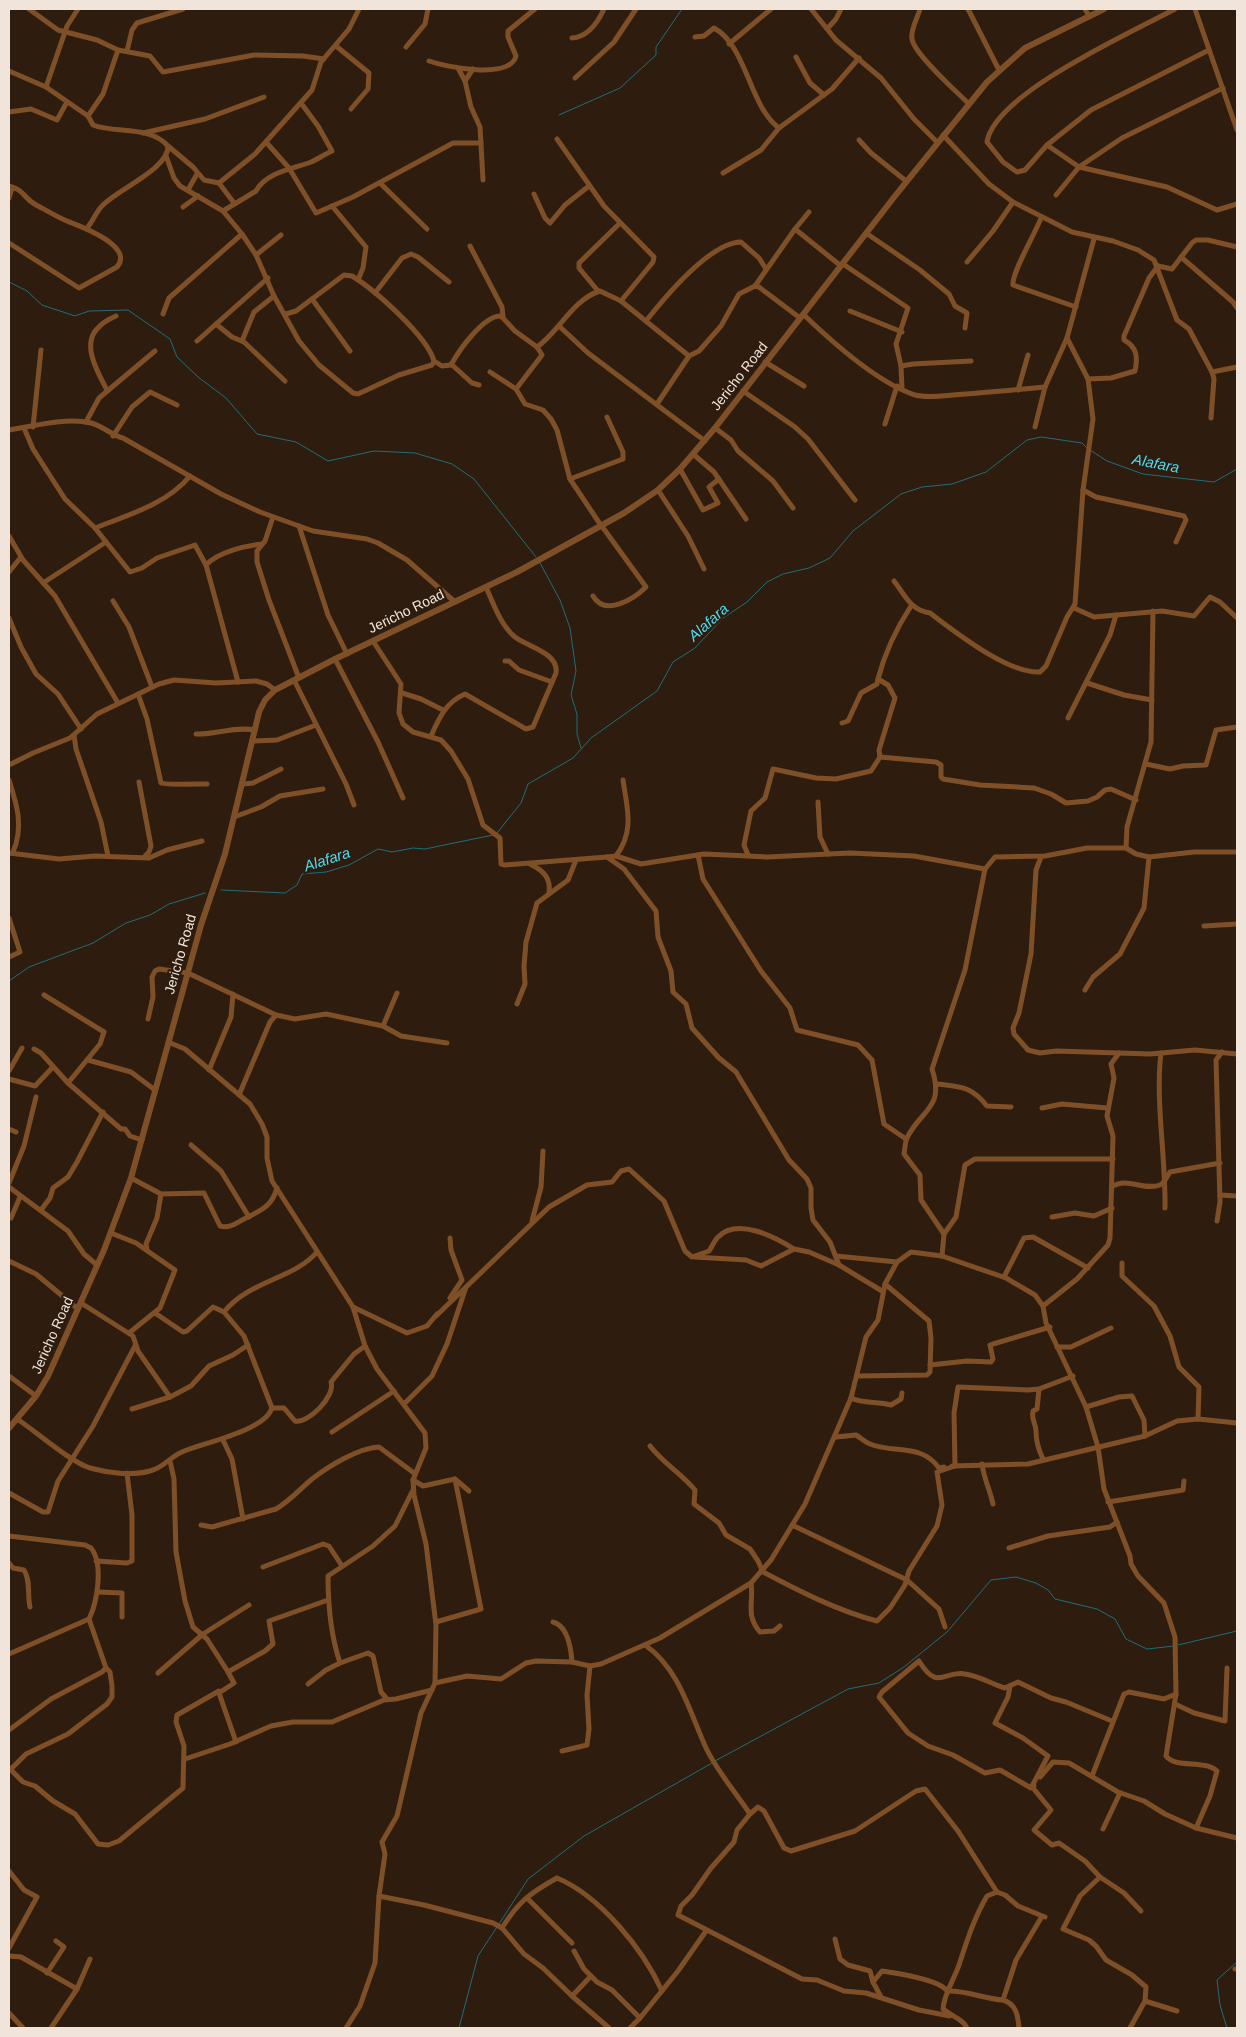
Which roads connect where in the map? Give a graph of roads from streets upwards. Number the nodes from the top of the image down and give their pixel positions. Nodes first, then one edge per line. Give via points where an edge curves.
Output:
1 (29, 9) edge
2 (78, 9) edge
3 (183, 9) edge
4 (360, 9) edge
5 (428, 9) edge
6 (536, 9) edge
7 (604, 9) edge
8 (636, 9) edge
9 (771, 9) edge
10 (812, 9) edge
11 (841, 9) edge
12 (920, 9) edge
13 (968, 9) edge
14 (1085, 9) edge
15 (1104, 9) edge
16 (1175, 9) edge
17 (1195, 9) edge
18 (1089, 16) junction
19 (827, 30) junction
20 (64, 32) junction
21 (695, 37) dead end
22 (572, 38) dead end
23 (729, 44) junction
24 (336, 46) junction
25 (406, 47) dead end
26 (118, 50) junction
27 (1210, 50) junction
28 (127, 51) junction
29 (796, 56) dead end
30 (859, 58) junction
31 (324, 59) junction
32 (429, 61) dead end
33 (458, 68) junction
34 (472, 68) junction
35 (999, 70) junction
36 (9, 71) edge
37 (575, 78) dead end
38 (465, 81) junction
39 (46, 88) junction
40 (1223, 88) junction
41 (824, 95) junction
42 (264, 97) dead end
43 (67, 102) junction
44 (301, 103) junction
45 (968, 103) junction
46 (351, 109) dead end
47 (9, 112) edge
48 (88, 116) junction
49 (779, 128) junction
50 (1237, 130) edge
51 (143, 133) junction
52 (943, 135) junction
53 (557, 139) dead end
54 (859, 140) dead end
55 (266, 142) junction
56 (481, 142) junction
57 (937, 142) junction
58 (1047, 145) junction
59 (168, 146) junction
60 (166, 156) junction
61 (1078, 167) junction
62 (289, 168) junction
63 (723, 173) dead end
64 (197, 174) junction
65 (483, 180) dead end
66 (906, 181) junction
67 (219, 183) junction
68 (380, 183) junction
69 (589, 186) junction
70 (9, 187) edge
71 (188, 190) junction
72 (534, 194) dead end
73 (1056, 195) dead end
74 (198, 196) junction
75 (9, 198) edge
76 (234, 202) junction
77 (1013, 202) junction
78 (1237, 204) edge
79 (332, 206) junction
80 (184, 207) dead end
81 (223, 211) junction
82 (809, 212) dead end
83 (1042, 218) junction
84 (620, 222) junction
85 (87, 228) junction
86 (427, 229) dead end
87 (795, 230) junction
88 (866, 233) junction
89 (242, 234) junction
90 (281, 235) dead end
91 (1094, 238) junction
92 (9, 243) edge
93 (470, 246) dead end
94 (1237, 247) edge
95 (256, 255) junction
96 (1181, 256) junction
97 (967, 262) dead end
98 (842, 265) junction
99 (1158, 266) junction
100 (766, 269) junction
101 (268, 278) junction
102 (358, 280) junction
103 (449, 282) dead end
104 (755, 286) junction
105 (598, 291) junction
106 (375, 294) junction
107 (274, 296) junction
108 (312, 298) junction
109 (621, 301) junction
110 (1076, 307) junction
111 (1237, 308) edge
112 (850, 311) dead end
113 (163, 314) dead end
114 (286, 314) junction
115 (116, 316) dead end
116 (801, 316) junction
117 (503, 317) junction
118 (646, 321) junction
119 (216, 324) junction
120 (559, 326) junction
121 (964, 328) dead end
122 (902, 332) junction
123 (1067, 338) junction
124 (197, 341) dead end
125 (242, 341) junction
126 (537, 348) junction
127 (41, 350) dead end
128 (155, 351) dead end
129 (350, 351) dead end
130 (1028, 355) dead end
131 (690, 356) junction
132 (434, 361) junction
133 (972, 361) dead end
134 (765, 362) junction
135 (451, 364) junction
136 (901, 366) junction
137 (1237, 367) edge
138 (490, 372) dead end
139 (1212, 372) junction
140 (1088, 379) junction
141 (285, 381) dead end
142 (479, 385) dead end
143 (804, 386) dead end
144 (896, 386) junction
145 (1045, 387) junction
146 (516, 389) junction
147 (902, 389) junction
148 (107, 390) junction
149 (1018, 390) junction
150 (742, 391) junction
151 (657, 404) junction
152 (177, 405) dead end
153 (607, 417) dead end
154 (1212, 418) dead end
155 (86, 422) junction
156 (885, 424) dead end
157 (33, 426) junction
158 (1035, 427) dead end
159 (24, 428) junction
160 (715, 428) junction
161 (9, 430) edge
162 (113, 436) junction
163 (705, 441) junction
164 (693, 454) junction
165 (680, 469) junction
166 (190, 476) junction
167 (570, 479) junction
168 (719, 479) junction
169 (658, 490) junction
170 (1083, 490) junction
171 (855, 500) dead end
172 (793, 508) dead end
173 (273, 517) junction
174 (746, 520) dead end
175 (600, 525) junction
176 (299, 526) junction
177 (95, 528) junction
178 (9, 536) edge
179 (106, 542) junction
180 (1176, 542) dead end
181 (262, 544) junction
182 (21, 557) junction
183 (206, 565) junction
184 (704, 569) dead end
185 (9, 572) edge
186 (894, 580) dead end
187 (43, 583) junction
188 (486, 587) junction
189 (593, 596) dead end
190 (112, 600) dead end
191 (455, 602) junction
192 (911, 606) junction
193 (1074, 608) junction
194 (1153, 611) junction
195 (1116, 615) junction
196 (9, 618) edge
197 (1237, 618) edge
198 (373, 641) junction
199 (347, 654) junction
200 (335, 659) junction
201 (505, 661) dead end
202 (297, 679) junction
203 (878, 679) junction
204 (238, 682) junction
205 (552, 682) junction
206 (1086, 683) junction
207 (152, 687) junction
208 (275, 690) junction
209 (402, 693) junction
210 (138, 694) junction
211 (1152, 700) junction
212 (118, 703) junction
213 (443, 710) junction
214 (1068, 718) dead end
215 (842, 723) dead end
216 (316, 725) junction
217 (1237, 727) edge
218 (81, 729) junction
219 (255, 730) junction
220 (196, 734) dead end
221 (74, 735) junction
222 (432, 736) junction
223 (253, 741) junction
224 (880, 757) junction
225 (9, 764) edge
226 (1146, 764) junction
227 (281, 768) dead end
228 (9, 780) edge
229 (624, 780) dead end
230 (139, 782) dead end
231 (207, 784) dead end
232 (243, 784) junction
233 (323, 789) dead end
234 (403, 798) dead end
235 (1136, 800) junction
236 (818, 802) dead end
237 (354, 805) dead end
238 (234, 817) junction
239 (202, 840) dead end
240 (1126, 848) junction
241 (1237, 852) edge
242 (11, 853) edge
243 (828, 854) junction
244 (698, 855) junction
245 (748, 855) junction
246 (108, 856) junction
247 (145, 856) junction
248 (607, 856) junction
249 (616, 856) junction
250 (1041, 856) junction
251 (1149, 857) junction
252 (576, 860) junction
253 (530, 864) junction
254 (985, 869) junction
255 (549, 894) junction
256 (9, 918) edge
257 (1237, 924) edge
258 (1204, 926) dead end
259 (9, 957) edge
260 (188, 973) junction
261 (1085, 990) dead end
262 (234, 994) junction
263 (397, 994) dead end
264 (44, 995) dead end
265 (517, 1004) dead end
266 (276, 1015) junction
267 (148, 1019) dead end
268 (383, 1026) junction
269 (168, 1042) junction
270 (447, 1043) dead end
271 (22, 1048) dead end
272 (34, 1049) dead end
273 (1223, 1052) junction
274 (1237, 1052) edge
275 (1119, 1053) junction
276 (1161, 1053) junction
277 (88, 1060) junction
278 (53, 1067) junction
279 (209, 1070) junction
280 (9, 1071) edge
281 (9, 1079) edge
282 (68, 1083) junction
283 (937, 1084) junction
284 (155, 1090) junction
285 (239, 1095) junction
286 (36, 1097) dead end
287 (1012, 1107) dead end
288 (1042, 1108) dead end
289 (1108, 1108) junction
290 (103, 1112) junction
291 (9, 1129) edge
292 (16, 1132) dead end
293 (906, 1139) junction
294 (142, 1140) junction
295 (191, 1145) dead end
296 (543, 1151) dead end
297 (1113, 1159) junction
298 (1220, 1162) junction
299 (131, 1178) junction
300 (1166, 1178) junction
301 (9, 1183) edge
302 (1112, 1186) junction
303 (9, 1187) edge
304 (277, 1188) junction
305 (161, 1194) junction
306 (1220, 1195) junction
307 (1237, 1196) edge
308 (20, 1197) junction
309 (1112, 1208) junction
310 (1165, 1208) dead end
311 (41, 1210) junction
312 (249, 1216) junction
313 (1052, 1217) dead end
314 (11, 1218) dead end
315 (532, 1221) junction
316 (1216, 1221) dead end
317 (111, 1233) junction
318 (944, 1234) junction
319 (450, 1238) dead end
320 (146, 1244) junction
321 (138, 1245) junction
322 (794, 1249) junction
323 (147, 1251) junction
324 (317, 1252) junction
325 (836, 1256) junction
326 (942, 1256) junction
327 (692, 1257) junction
328 (9, 1261) edge
329 (896, 1262) junction
330 (1122, 1263) dead end
331 (97, 1265) junction
332 (840, 1265) junction
333 (1088, 1268) junction
334 (1004, 1277) junction
335 (468, 1284) junction
336 (885, 1284) junction
337 (882, 1291) junction
338 (79, 1306) junction
339 (1043, 1306) junction
340 (353, 1307) junction
341 (224, 1312) junction
342 (155, 1313) junction
343 (436, 1316) junction
344 (1050, 1326) junction
345 (1111, 1328) dead end
346 (129, 1333) junction
347 (248, 1345) junction
348 (135, 1346) junction
349 (365, 1346) junction
350 (1057, 1347) junction
351 (930, 1366) junction
352 (9, 1376) edge
353 (857, 1376) junction
354 (1073, 1376) junction
355 (1039, 1389) junction
356 (394, 1391) junction
357 (902, 1393) dead end
358 (36, 1396) junction
359 (170, 1398) junction
360 (851, 1398) junction
361 (404, 1404) junction
362 (1086, 1406) junction
363 (272, 1408) junction
364 (132, 1409) dead end
365 (17, 1419) junction
366 (1198, 1419) junction
367 (1237, 1423) edge
368 (9, 1428) edge
369 (332, 1432) dead end
370 (1145, 1436) junction
371 (836, 1437) junction
372 (223, 1440) junction
373 (650, 1446) dead end
374 (1098, 1446) junction
375 (72, 1457) junction
376 (1043, 1459) junction
377 (170, 1461) junction
378 (982, 1464) junction
379 (954, 1466) junction
380 (127, 1473) junction
381 (413, 1477) junction
382 (454, 1479) junction
383 (1184, 1481) dead end
384 (414, 1489) junction
385 (469, 1491) dead end
386 (9, 1493) edge
387 (1108, 1502) junction
388 (993, 1504) dead end
389 (243, 1519) junction
390 (1117, 1522) junction
391 (201, 1525) dead end
392 (792, 1525) junction
393 (9, 1536) edge
394 (1009, 1548) dead end
395 (96, 1561) junction
396 (9, 1563) edge
397 (263, 1566) dead end
398 (342, 1566) junction
399 (763, 1572) junction
400 (906, 1580) junction
401 (751, 1583) junction
402 (98, 1592) junction
403 (328, 1600) junction
404 (248, 1605) dead end
405 (30, 1607) dead end
406 (122, 1617) dead end
407 (89, 1619) junction
408 (436, 1622) junction
409 (553, 1622) dead end
410 (780, 1626) dead end
411 (945, 1626) dead end
412 (203, 1634) junction
413 (645, 1645) junction
414 (9, 1654) edge
415 (340, 1662) junction
416 (572, 1662) junction
417 (590, 1666) junction
418 (106, 1668) junction
419 (1227, 1668) dead end
420 (228, 1672) junction
421 (158, 1673) dead end
422 (435, 1683) junction
423 (308, 1684) dead end
424 (1010, 1686) junction
425 (432, 1690) junction
426 (220, 1691) junction
427 (1176, 1694) junction
428 (387, 1700) junction
429 (1175, 1704) junction
430 (1112, 1721) junction
431 (9, 1730) edge
432 (236, 1742) junction
433 (562, 1751) dead end
434 (185, 1759) junction
435 (10, 1768) edge
436 (1092, 1776) junction
437 (1120, 1793) junction
438 (750, 1814) junction
439 (1102, 1828) dead end
440 (1196, 1828) junction
441 (1237, 1838) edge
442 (9, 1871) edge
443 (1100, 1876) junction
444 (997, 1892) junction
445 (379, 1896) junction
446 (527, 1898) junction
447 (1141, 1911) dead end
448 (502, 1928) junction
449 (706, 1931) junction
450 (836, 1939) dead end
451 (56, 1941) dead end
452 (572, 1943) dead end
453 (9, 1948) edge
454 (574, 1952) dead end
455 (9, 1956) edge
456 (90, 1959) dead end
457 (47, 1973) junction
458 (591, 1976) junction
459 (873, 1982) junction
460 (77, 1989) junction
461 (662, 1991) junction
462 (948, 1991) junction
463 (572, 1996) junction
464 (880, 1997) junction
465 (1003, 2000) junction
466 (1145, 2001) junction
467 (1177, 2011) dead end
468 (9, 2013) edge
469 (950, 2016) junction
470 (640, 2018) junction
471 (24, 2028) edge
472 (51, 2028) edge
473 (346, 2028) edge
474 (609, 2028) edge
475 (630, 2028) edge
476 (967, 2028) edge
477 (1018, 2028) edge
478 (1130, 2028) edge

1 - 20 street
2 - 20 street
3 - 28 street via 137,23
4 - 24 street
5 - 25 street via 425,24
6 - 34 street via 508,31 516,56 514,61 499,68
7 - 22 street via 587,32
8 - 37 street via 614,42
9 - 23 street
10 - 19 street
11 - 19 street
12 - 45 street via 912,35 913,43
13 - 35 street
14 - 18 street
15 - 18 street, Jericho Road
16 - 58 street via 1046,78 1006,112 988,134 987,142 1003,162 1017,172 1025,170
17 - 27 street
18 - 35 street, Jericho Road via 1025,48
19 - 30 street
20 - 26 street via 97,40
20 - 39 street
21 - 23 street via 704,36 714,28
23 - 49 street via 766,113
24 - 31 street
24 - 46 street via 370,73 368,89
26 - 28 street
26 - 48 street via 103,94
27 - 40 street
27 - 58 street via 1091,110
28 - 31 street via 150,56 163,72 254,55
29 - 41 street via 810,83
30 - 41 street
30 - 57 street via 881,78
31 - 44 street via 316,84
32 - 33 street
33 - 34 street
33 - 38 street
34 - 38 street
35 - 45 street, Jericho Road
36 - 39 street
38 - 56 street via 480,127
39 - 43 street
40 - 50 street
40 - 61 street via 1122,138
41 - 49 street
42 - 51 street via 204,119
43 - 47 street via 57,120 31,108
43 - 48 street
44 - 55 street
44 - 62 street via 332,151
45 - 52 street, Jericho Road
48 - 51 street via 97,127
49 - 63 street via 761,150
51 - 59 street via 162,140
52 - 57 street, Jericho Road
52 - 77 street via 990,184
53 - 69 street
54 - 66 street
55 - 62 street
55 - 67 street via 244,165
56 - 65 street
56 - 68 street via 453,143
57 - 66 street, Jericho Road
58 - 61 street
59 - 60 street
59 - 64 street
60 - 71 street via 174,178
60 - 85 street via 103,205
61 - 73 street
61 - 78 street via 1167,187 1218,210
62 - 76 street
62 - 79 street via 314,213
64 - 67 street via 204,180
64 - 71 street
66 - 88 street, Jericho Road
67 - 76 street
68 - 79 street
68 - 86 street
69 - 72 street via 565,204 550,222
69 - 84 street
70 - 75 street via 12,188
70 - 85 street via 20,189 33,203
71 - 74 street
74 - 80 street
74 - 81 street
76 - 81 street
77 - 83 street
77 - 97 street
79 - 102 street via 366,247 364,268
81 - 89 street
82 - 87 street
83 - 91 street
83 - 110 street via 1015,271 1013,285
84 - 105 street via 579,263 579,268
84 - 109 street via 654,260
85 - 92 street via 114,245 120,260 117,267 81,288
87 - 98 street
87 - 100 street
88 - 98 street, Jericho Road
88 - 121 street via 949,294 954,306 966,313
89 - 95 street
89 - 113 street via 168,298
90 - 95 street
91 - 99 street via 1138,250
91 - 110 street
93 - 117 street via 502,308
94 - 96 street via 1202,239 1192,243
95 - 101 street
96 - 99 street via 1172,269
96 - 111 street
98 - 116 street, Jericho Road
98 - 122 street via 907,306
99 - 139 street via 1178,320 1189,329
99 - 140 street via 1149,278 1124,336 1135,350 1135,371 1112,378
100 - 104 street
100 - 118 street via 741,242 730,243 699,265
101 - 107 street
101 - 119 street
102 - 106 street
102 - 108 street via 344,275
103 - 106 street via 411,254 402,258
104 - 116 street
104 - 131 street via 739,294 721,326 699,351
105 - 109 street
105 - 120 street
106 - 132 street via 416,331
107 - 114 street
107 - 125 street via 254,312
108 - 114 street via 296,311
108 - 129 street
109 - 118 street
110 - 123 street
112 - 122 street
114 - 132 street via 299,341 319,366 356,394 399,375 432,366
115 - 148 street via 98,327 92,339 92,356
116 - 134 street, Jericho Road
116 - 144 street via 845,352
117 - 126 street
117 - 135 street via 494,316 487,321
118 - 131 street
119 - 124 street
119 - 125 street
120 - 126 street
120 - 151 street via 588,353
122 - 136 street via 896,344
123 - 140 street
123 - 145 street
125 - 141 street
126 - 146 street via 542,353 541,359
127 - 157 street
128 - 148 street
130 - 149 street
131 - 151 street
132 - 135 street via 442,366
133 - 136 street
134 - 143 street
134 - 150 street, Jericho Road
135 - 142 street via 472,383
136 - 147 street
137 - 139 street
138 - 146 street
139 - 154 street
140 - 170 street via 1092,419
144 - 147 street
144 - 156 street
145 - 149 street
145 - 158 street
146 - 167 street via 525,404 543,410 551,419
147 - 149 street via 933,396
148 - 155 street
150 - 160 street, Jericho Road
150 - 171 street via 808,439
151 - 163 street
152 - 162 street via 150,392 132,406
153 - 167 street via 626,456 620,462
155 - 157 street
155 - 162 street
157 - 159 street
159 - 161 street
159 - 177 street via 33,449 65,499
160 - 163 street, Jericho Road
160 - 172 street via 773,481
162 - 166 street via 123,438
163 - 164 street, Jericho Road
164 - 165 street, Jericho Road
164 - 168 street
165 - 168 street via 703,510 718,503 709,487
165 - 169 street, Jericho Road
166 - 173 street
166 - 177 street via 180,489 153,504
167 - 175 street
168 - 174 street
169 - 175 street, Jericho Road
169 - 184 street via 688,536
170 - 180 street via 1096,497 1184,516 1186,520
170 - 193 street
173 - 176 street
173 - 181 street
175 - 188 street, Jericho Road
175 - 189 street via 646,587 636,597 610,606 601,605
176 - 191 street via 378,543 407,560
176 - 199 street via 328,615
177 - 179 street
178 - 182 street
179 - 183 street via 130,572 157,558 196,545
179 - 187 street
181 - 183 street via 243,547
181 - 202 street via 257,551 258,568
182 - 185 street
182 - 187 street
183 - 204 street
186 - 192 street
187 - 212 street via 62,607
188 - 191 street, Jericho Road
188 - 205 street via 513,635 554,661 557,669
190 - 207 street via 129,627
191 - 198 street, Jericho Road
192 - 193 street via 930,613 981,651 1036,673 1046,666
192 - 203 street via 890,644
193 - 195 street via 1094,617
194 - 195 street
194 - 197 street via 1194,616 1210,597
194 - 211 street
195 - 206 street via 1110,635
196 - 218 street via 36,674 58,694
198 - 199 street, Jericho Road
198 - 209 street via 401,684
199 - 200 street, Jericho Road
200 - 202 street, Jericho Road
200 - 234 street
201 - 205 street via 519,670
202 - 208 street, Jericho Road
202 - 216 street
203 - 215 street via 877,684 861,693 848,721
203 - 224 street via 888,685 895,698 879,750
204 - 207 street via 174,680
204 - 208 street via 262,682
205 - 213 street via 533,727 526,729 469,694 457,698
206 - 211 street
206 - 214 street
207 - 210 street
208 - 219 street, Jericho Road via 262,705
209 - 213 street
209 - 222 street via 399,713 403,724 413,732
210 - 212 street
210 - 231 street via 161,783
211 - 226 street via 1151,742
212 - 218 street via 97,714
213 - 222 street
216 - 223 street via 277,740
216 - 237 street
217 - 226 street via 1216,730 1206,765 1170,769
218 - 221 street
219 - 220 street via 239,728 212,735
219 - 223 street, Jericho Road
221 - 225 street
221 - 246 street
222 - 253 street via 451,751 468,779 483,825 500,838 502,865
223 - 232 street, Jericho Road
224 - 235 street via 936,762 941,765 943,779 1034,788 1066,803 1088,801 1111,788
224 - 245 street via 871,771 836,779 773,768 765,798 751,811 744,845
226 - 235 street
227 - 232 street via 253,784
228 - 242 street via 20,826 18,841
229 - 249 street via 630,829
230 - 247 street via 151,846
232 - 238 street, Jericho Road
233 - 238 street via 280,796
235 - 240 street via 1125,836
236 - 243 street via 820,837
238 - 260 street, Jericho Road
239 - 247 street via 156,856
240 - 250 street via 1087,848
240 - 251 street
241 - 251 street
242 - 246 street via 60,859
243 - 245 street
243 - 254 street via 914,856
244 - 245 street
244 - 249 street via 640,864
244 - 293 street via 703,879 761,971 790,1008 797,1030 858,1045 872,1060 884,1124
246 - 247 street
248 - 249 street
248 - 252 street
248 - 325 street via 624,869 656,911 658,937 671,971 673,992 686,1004 692,1028 736,1072 789,1160 807,1179 814,1220
250 - 254 street via 995,857
250 - 275 street via 1035,881 1031,954 1019,1013 1013,1024 1014,1034 1034,1053
251 - 261 street via 1144,908 1120,954 1093,977
252 - 253 street
252 - 255 street via 568,880
253 - 255 street via 547,876
254 - 283 street via 965,970 932,1069
255 - 265 street via 537,903 526,942 525,984
256 - 259 street via 20,952
257 - 258 street
260 - 262 street
260 - 267 street via 155,970
260 - 269 street, Jericho Road
262 - 266 street
262 - 279 street via 231,1017
263 - 268 street
264 - 277 street via 103,1031 100,1044
266 - 268 street via 295,1019 326,1014
266 - 285 street via 270,1022
268 - 270 street via 401,1036
269 - 279 street via 185,1049
269 - 284 street, Jericho Road
271 - 280 street
272 - 278 street
273 - 274 street
273 - 276 street
273 - 298 street via 1216,1060
275 - 276 street
275 - 289 street via 1111,1064 1114,1078
276 - 300 street
277 - 282 street
277 - 284 street via 132,1072
278 - 281 street via 35,1086
278 - 282 street
279 - 285 street
282 - 290 street
283 - 287 street via 963,1087 977,1093 986,1106
283 - 293 street via 932,1108
284 - 294 street, Jericho Road
285 - 304 street via 250,1104 262,1124 267,1137 269,1172
286 - 301 street via 24,1146
288 - 289 street via 1062,1104
289 - 297 street via 1109,1128 1114,1136
290 - 294 street via 130,1136
290 - 311 street via 72,1171 53,1188
291 - 292 street
293 - 318 street via 904,1154 920,1175 921,1200
294 - 299 street, Jericho Road
295 - 312 street via 221,1171
296 - 315 street via 541,1187
297 - 302 street
297 - 318 street via 975,1160 965,1165 956,1217
298 - 300 street via 1170,1172
298 - 306 street
299 - 305 street
299 - 317 street, Jericho Road
300 - 302 street via 1159,1185 1138,1186 1120,1182
300 - 310 street
302 - 309 street
303 - 308 street
304 - 312 street via 267,1206
304 - 324 street
305 - 312 street via 204,1193 220,1226 238,1224
305 - 320 street via 157,1218
306 - 307 street
306 - 316 street
308 - 311 street
308 - 314 street
309 - 313 street via 1094,1216 1075,1213
309 - 333 street via 1108,1245
311 - 331 street via 68,1232
315 - 327 street via 571,1193 590,1183 612,1182 628,1169 664,1200 685,1251
315 - 335 street
317 - 321 street
317 - 331 street, Jericho Road
318 - 326 street
319 - 343 street via 462,1280
320 - 321 street
320 - 323 street
321 - 323 street
322 - 327 street via 761,1266 746,1260
322 - 327 street via 776,1237 745,1229 718,1236 710,1251
322 - 332 street
323 - 342 street via 175,1270 164,1300
324 - 340 street
324 - 341 street via 305,1265 255,1287
325 - 329 street
325 - 332 street
326 - 329 street via 911,1252
326 - 334 street
328 - 338 street via 36,1274
329 - 336 street
330 - 366 street via 1122,1276 1154,1306 1170,1336 1179,1367 1199,1387
331 - 338 street, Jericho Road
332 - 337 street
333 - 334 street via 1033,1237 1024,1238
333 - 339 street
334 - 339 street via 1035,1295
335 - 343 street
335 - 361 street via 432,1376
336 - 337 street
336 - 351 street via 929,1322
337 - 353 street via 878,1320 866,1337
338 - 346 street
338 - 358 street, Jericho Road
339 - 344 street via 1046,1323
340 - 343 street via 407,1332 427,1326
340 - 349 street
341 - 342 street via 213,1307 183,1332
341 - 347 street
342 - 346 street
344 - 350 street
344 - 351 street via 990,1345 991,1362 967,1361
345 - 350 street via 1071,1347
346 - 348 street
347 - 359 street via 209,1366 191,1386
347 - 363 street
348 - 359 street
348 - 375 street via 93,1426
349 - 356 street
349 - 363 street via 354,1354 331,1382 332,1394 328,1400 306,1419 295,1421 284,1408
350 - 354 street
351 - 353 street via 929,1374
352 - 358 street
353 - 360 street
354 - 355 street
354 - 362 street
355 - 376 street via 1037,1410 1033,1411 1032,1419 1035,1440
355 - 379 street via 958,1386 954,1413
356 - 361 street
356 - 369 street
357 - 360 street via 901,1400 890,1405 861,1403
358 - 365 street, Jericho Road
359 - 364 street
360 - 371 street
361 - 381 street via 427,1440
362 - 370 street via 1119,1396 1131,1396 1144,1420
362 - 374 street
363 - 372 street via 270,1414 259,1422
365 - 368 street, Jericho Road
365 - 375 street
366 - 367 street
366 - 370 street via 1177,1421
370 - 374 street
371 - 379 street via 856,1435 868,1444 920,1452 931,1457 939,1468
371 - 392 street
372 - 377 street via 182,1452
372 - 389 street via 232,1459
373 - 399 street via 692,1486 695,1490 694,1504 719,1523 726,1535 750,1549
374 - 376 street
374 - 387 street
375 - 380 street via 88,1467
375 - 386 street via 58,1481 48,1512
376 - 378 street via 1028,1464
377 - 380 street via 151,1471
377 - 412 street via 180,1578 193,1627
378 - 379 street
378 - 388 street
379 - 400 street via 937,1472 942,1510 937,1526
380 - 395 street via 132,1515 132,1561
381 - 382 street via 422,1486
381 - 384 street
381 - 389 street via 379,1447 362,1450 312,1479 284,1505
382 - 385 street
382 - 408 street via 482,1605 476,1612
383 - 387 street via 1183,1490
384 - 398 street via 395,1526 373,1546
384 - 408 street via 426,1544
387 - 390 street
389 - 391 street via 212,1527
390 - 394 street via 1110,1527 1048,1536
390 - 427 street via 1131,1564 1164,1603 1175,1637
392 - 399 street
392 - 400 street
393 - 395 street via 85,1546 93,1551
395 - 402 street
396 - 405 street via 13,1568 24,1570 28,1577
397 - 398 street via 323,1544 329,1546
398 - 403 street via 328,1576
399 - 400 street via 804,1593 877,1621 890,1608
399 - 401 street
400 - 411 street via 939,1609
401 - 410 street via 753,1593 749,1614 754,1624 760,1632 774,1631
401 - 413 street
402 - 406 street via 122,1593
402 - 407 street
403 - 415 street via 334,1646
403 - 420 street via 269,1621 273,1644 265,1652
404 - 412 street
407 - 414 street
407 - 418 street
408 - 422 street
409 - 416 street via 565,1631
412 - 420 street
412 - 421 street
413 - 417 street
413 - 438 street via 684,1693 707,1749
415 - 423 street
415 - 428 street via 371,1654 381,1692
416 - 417 street
416 - 422 street via 536,1661 526,1663 501,1679 467,1676
417 - 433 street via 587,1745
418 - 431 street via 51,1699
418 - 435 street via 110,1672 112,1686 112,1697 107,1704 68,1734 26,1754
419 - 429 street via 1225,1721
420 - 426 street via 234,1683
422 - 425 street
424 - 424 street via 1003,1688 963,1673 942,1679 926,1673 919,1661 879,1697 908,1733 928,1746 985,1773 1000,1770 1031,1788 1048,1756 995,1723
424 - 430 street via 1018,1682
425 - 428 street
425 - 445 street via 420,1713 397,1816 382,1842 385,1854
426 - 432 street
426 - 434 street via 177,1715
427 - 429 street
427 - 430 street via 1164,1699 1127,1692
428 - 432 street via 372,1703 332,1722 293,1722 271,1726
429 - 440 street via 1166,1756 1173,1761 1196,1763 1216,1771 1210,1796
430 - 436 street
432 - 434 street
434 - 435 street via 183,1788 119,1841 108,1845 98,1844 75,1814 35,1786 23,1782
436 - 437 street
436 - 443 street via 1062,1761 1050,1764 1032,1788 1051,1810 1034,1830 1048,1843 1059,1843 1085,1861
437 - 439 street
437 - 440 street via 1144,1801
438 - 444 street via 758,1807 764,1811 784,1848 792,1851 855,1830 925,1789
438 - 449 street via 736,1830 734,1842 681,1906 678,1915
440 - 441 street
442 - 453 street via 24,1890 37,1897
443 - 447 street via 1124,1893
443 - 466 street via 1080,1896 1063,1929 1089,1940 1106,1960 1142,1982 1147,1992
444 - 462 street via 987,1896 982,1904
444 - 465 street via 1043,1918 1016,1960
445 - 448 street via 460,1914
445 - 473 street via 375,1963 360,2006
446 - 448 street via 516,1905
446 - 452 street
446 - 461 street via 557,1878 570,1884 598,1905 627,1936
448 - 463 street via 524,1954
449 - 461 street
449 - 464 street via 728,1939 802,1979
450 - 459 street via 840,1959 870,1971
451 - 457 street via 64,1947 63,1951
454 - 458 street
455 - 457 street via 21,1957
456 - 460 street
457 - 460 street
458 - 463 street
458 - 470 street via 612,1990
459 - 462 street via 882,1971 922,1979 945,1986
459 - 464 street
460 - 472 street
461 - 470 street
462 - 465 street
462 - 469 street via 943,2009
463 - 474 street
464 - 469 street
465 - 477 street via 1012,2004 1018,2016
466 - 467 street
466 - 478 street
468 - 471 street
469 - 476 street via 959,2019
470 - 475 street

